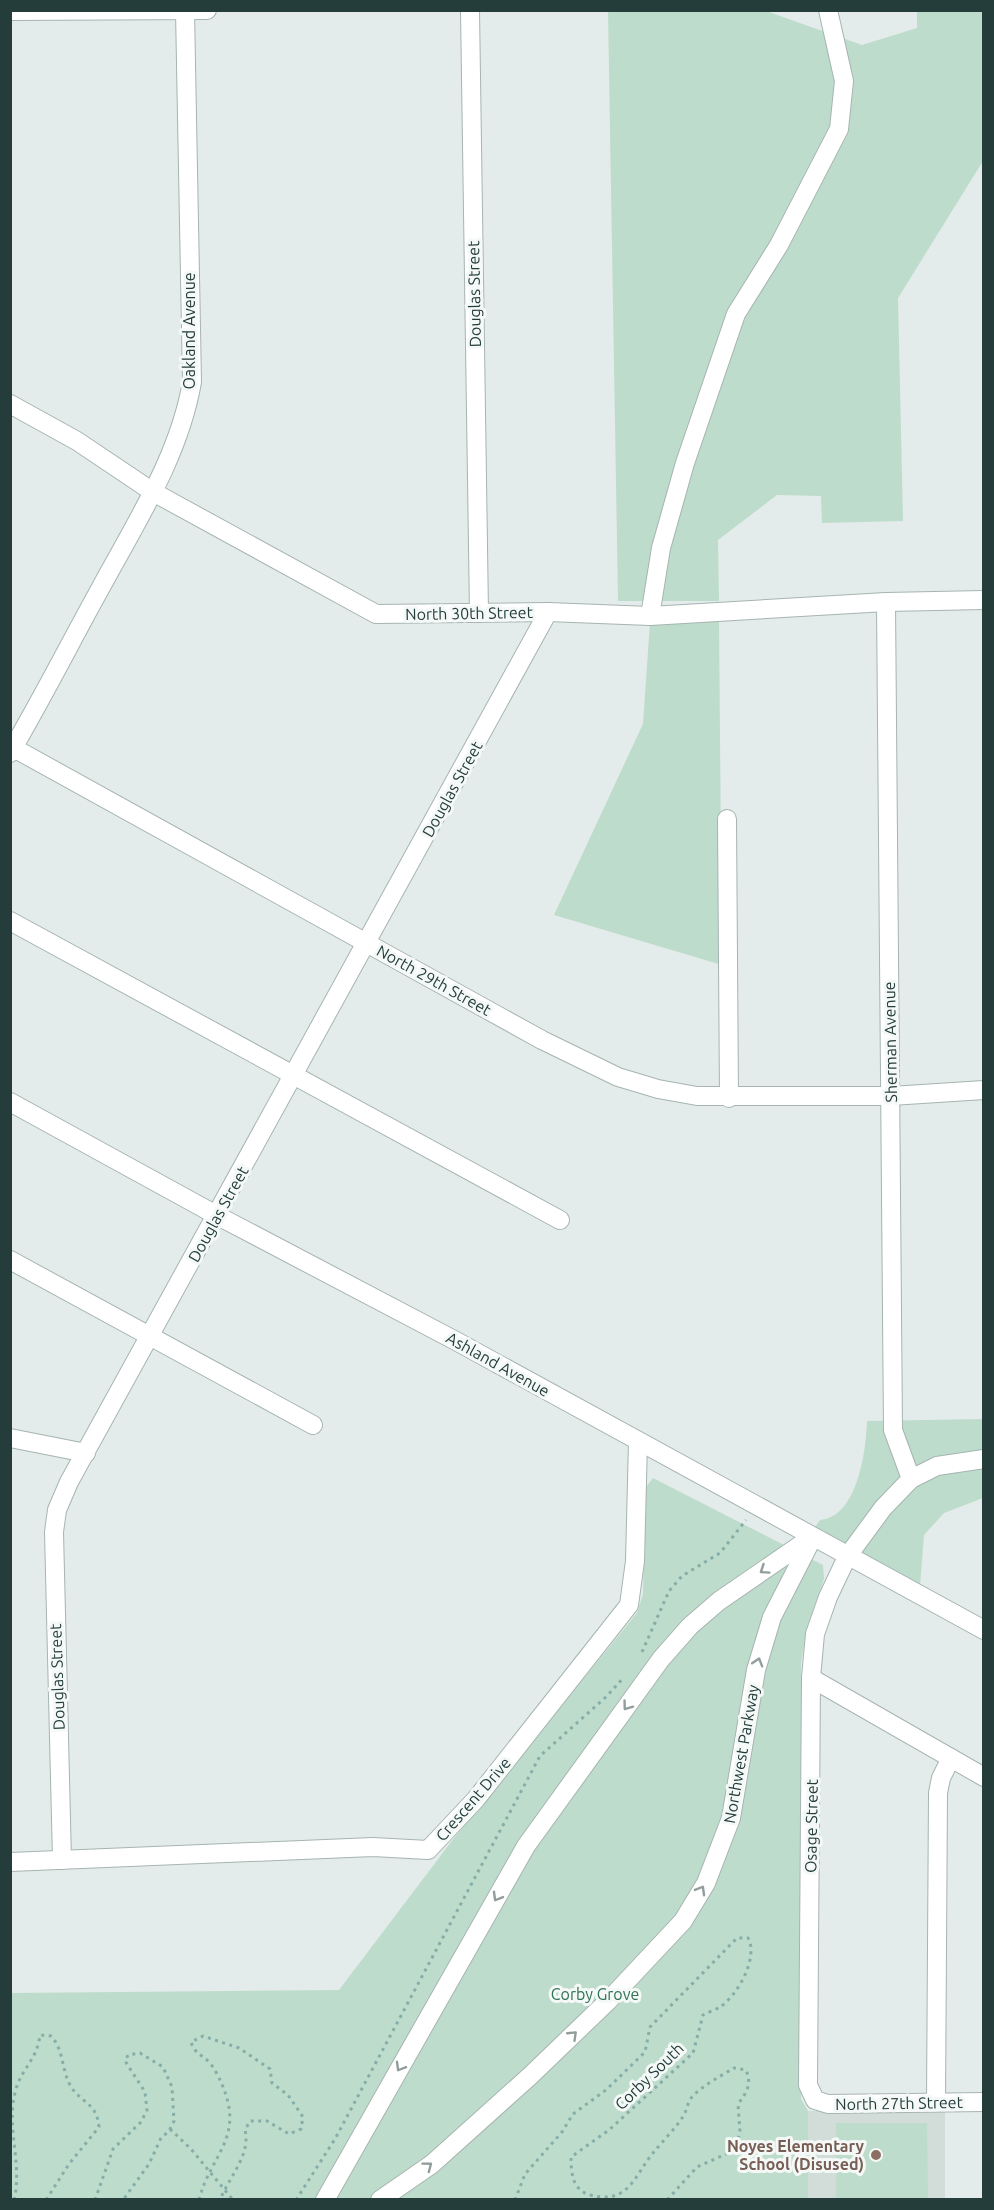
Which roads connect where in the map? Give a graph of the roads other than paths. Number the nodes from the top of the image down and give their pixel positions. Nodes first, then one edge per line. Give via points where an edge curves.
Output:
1 (207, 10) edge
2 (470, 10) edge
3 (828, 10) edge
4 (10, 11) edge
5 (185, 11) edge
6 (10, 404) edge
7 (153, 492) junction
8 (984, 600) edge
9 (886, 602) junction
10 (548, 612) junction
11 (478, 613) junction
12 (650, 616) junction
13 (11, 749) edge
14 (727, 819) dead end
15 (10, 921) edge
16 (367, 943) junction
17 (295, 1074) junction
18 (984, 1090) edge
19 (891, 1096) junction
20 (729, 1098) junction
21 (10, 1102) edge
22 (218, 1216) junction
23 (560, 1220) dead end
24 (10, 1260) edge
25 (150, 1335) junction
26 (313, 1425) dead end
27 (10, 1438) edge
28 (638, 1441) junction
29 (86, 1454) junction
30 (984, 1459) edge
31 (910, 1479) junction
32 (813, 1537) junction
33 (847, 1557) junction
34 (984, 1630) edge
35 (811, 1678) junction
36 (951, 1758) junction
37 (984, 1777) edge
38 (62, 1860) junction
39 (10, 1862) edge
40 (814, 2100) joint
41 (984, 2102) edge
42 (936, 2103) junction
43 (325, 2199) edge
44 (380, 2199) edge

1 - 5 street
2 - 11 street, Douglas Street
3 - 12 street via 844,81 839,129 779,245 736,314 685,463 664,538
4 - 5 street
5 - 7 street, Oakland Avenue via 192,382 179,436
6 - 7 street, North 30th Street via 77,441
7 - 11 street, North 30th Street via 376,614
7 - 13 street, Oakland Avenue
8 - 9 street, North 30th Street
9 - 12 street, North 30th Street
9 - 19 street, Sherman Avenue
10 - 11 street, North 30th Street
10 - 12 street, North 30th Street
10 - 16 street, Douglas Street
13 - 16 street, North 29th Street
14 - 20 street
15 - 17 street
16 - 17 street, Douglas Street
16 - 20 street, North 29th Street via 542,1040 618,1077 658,1089
17 - 22 street, Douglas Street
17 - 23 street
18 - 19 street, North 29th Street
19 - 20 street, North 29th Street
19 - 31 street, Sherman Avenue via 893,1430
21 - 22 street, Ashland Avenue
22 - 25 street, Douglas Street
22 - 28 street, Ashland Avenue
24 - 25 street
25 - 26 street
25 - 29 street, Douglas Street
27 - 29 street
28 - 32 street, Ashland Avenue
28 - 38 street, Crescent Drive via 635,1561 628,1605 476,1799 428,1850 373,1847
29 - 38 street, Douglas Street via 57,1510 54,1532
30 - 31 street via 937,1466
31 - 33 street, Osage Street
32 - 33 street, Ashland Avenue
32 -> 43 street via 719,1601 661,1659 526,1846
44 -> 32 street, Northwest Parkway via 432,2164 530,2076 683,1921 706,1883 725,1839 756,1670 772,1617
33 - 34 street, Ashland Avenue
33 - 35 street, Osage Street via 815,1634
35 - 36 street
35 - 40 street, Osage Street via 808,2085
36 - 37 street
36 - 42 street via 938,1793
38 - 39 street, Crescent Drive
40 - 42 street, North 27th Street via 828,2104
41 - 42 street, North 27th Street

